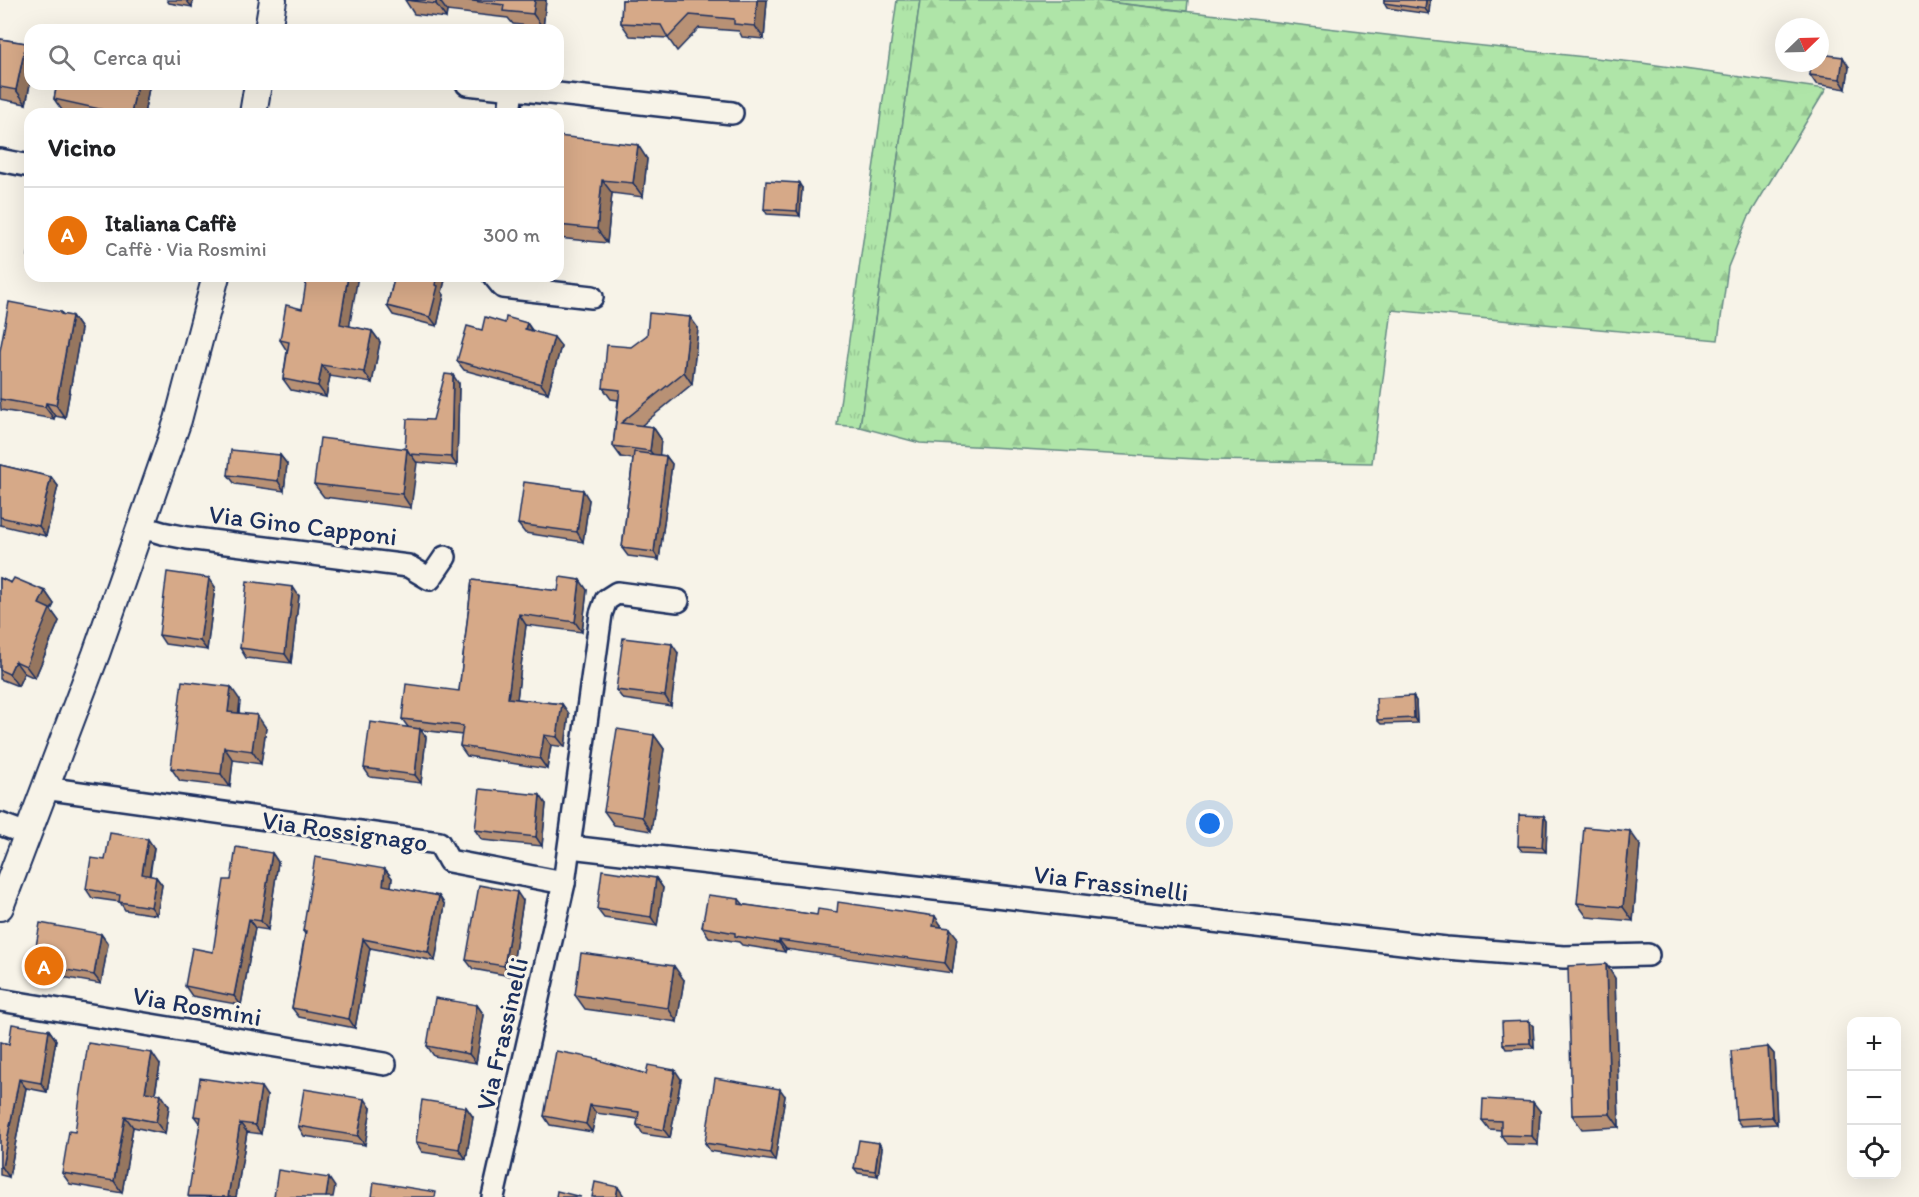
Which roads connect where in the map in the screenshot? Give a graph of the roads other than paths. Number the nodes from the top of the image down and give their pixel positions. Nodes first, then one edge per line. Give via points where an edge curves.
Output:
1 (273, 0) edge
2 (269, 24) edge
3 (257, 90) edge
4 (512, 90) edge
5 (521, 90) edge
6 (254, 108) edge
7 (509, 108) edge
8 (732, 113) dead end
9 (0, 160) edge
10 (24, 165) edge
11 (214, 282) edge
12 (499, 282) edge
13 (592, 297) dead end
14 (142, 527) junction
15 (445, 557) dead end
16 (678, 601) dead end
17 (44, 788) junction
18 (0, 824) edge
19 (27, 834) junction
20 (570, 847) junction
21 (564, 883) junction
22 (0, 907) edge
23 (1648, 955) dead end
24 (0, 1000) edge
25 (385, 1064) dead end
26 (493, 1197) edge

1 - 2 street
3 - 6 street
4 - 7 street
5 - 8 street
9 - 10 street
11 - 14 street via 178,420
12 - 13 street via 503,287
14 - 15 street, Via Gino Capponi via 187,537 408,566 430,579
14 - 17 street
16 - 20 street via 617,593 606,600
17 - 19 street
17 - 21 street, Via Rossignago via 440,843 448,861
18 - 19 street
19 - 22 street
20 - 21 street
20 - 23 street, Via Frassinelli via 1446,948 1564,957
21 - 26 street, Via Frassinelli
24 - 25 street, Via Rosmini

